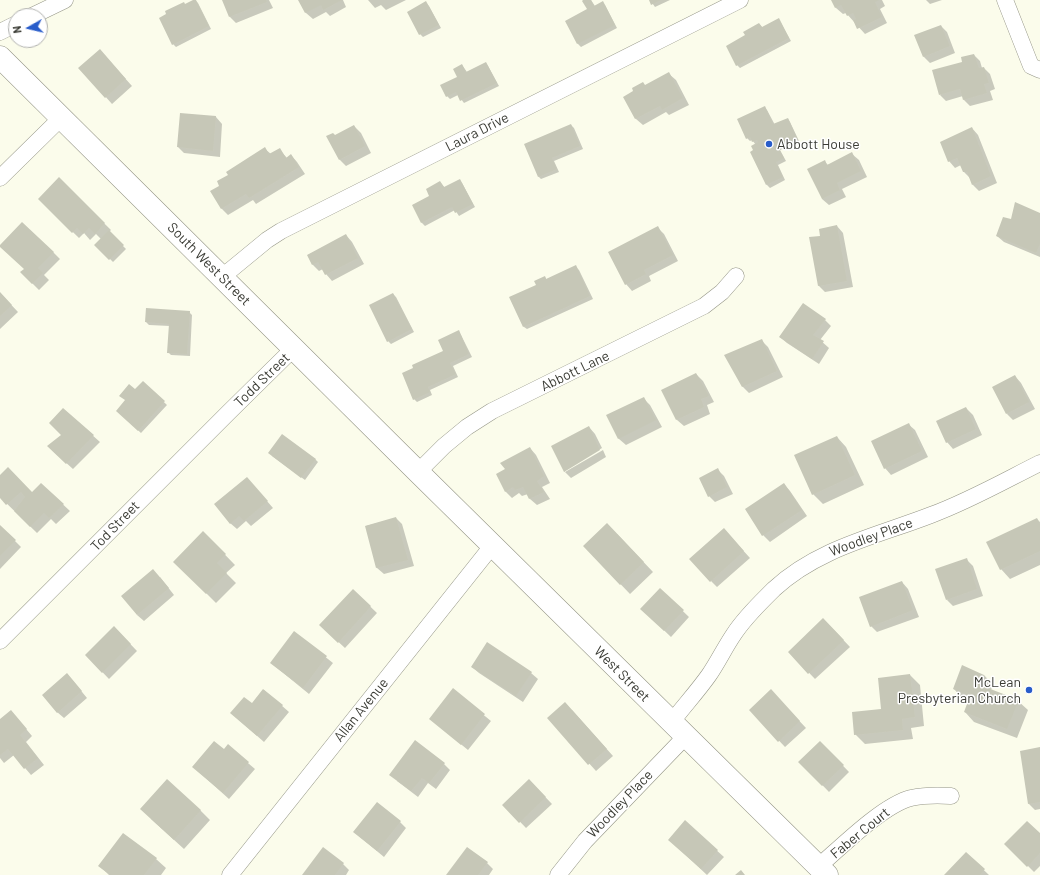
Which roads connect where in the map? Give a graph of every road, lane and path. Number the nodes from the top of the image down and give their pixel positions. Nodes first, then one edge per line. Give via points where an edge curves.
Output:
1 (65, 0) edge
2 (740, 0) edge
3 (1005, 0) edge
4 (48, 8) edge
5 (0, 57) edge
6 (1040, 70) edge
7 (61, 118) junction
8 (0, 178) edge
9 (736, 276) dead end
10 (222, 277) junction
11 (294, 348) junction
12 (230, 411) joint
13 (1040, 463) edge
14 (418, 472) junction
15 (492, 546) junction
16 (0, 641) edge
17 (678, 730) junction
18 (951, 796) dead end
19 (822, 871) edge
20 (230, 875) edge
21 (558, 875) edge

1 - 4 street
2 - 10 street, Laura Drive via 281,231
3 - 6 street via 1031,66
5 - 7 main road, South West Street
7 - 8 street
7 - 10 main road, South West Street
9 - 14 street, Abbott Lane via 722,292 704,306 492,411 467,427
10 - 11 main road, South West Street
11 - 12 street, Todd Street
11 - 14 main road, South West Street
12 - 16 street, Tod Street
13 - 17 street, Woodley Place via 933,515 846,544 791,575 747,616 734,633
14 - 15 main road, West Street
15 - 17 main road, West Street
15 - 20 street, Allan Avenue
17 - 19 main road, West Street
17 - 21 street, Woodley Place
18 - 19 street, Faber Court via 930,794 910,798 892,806

